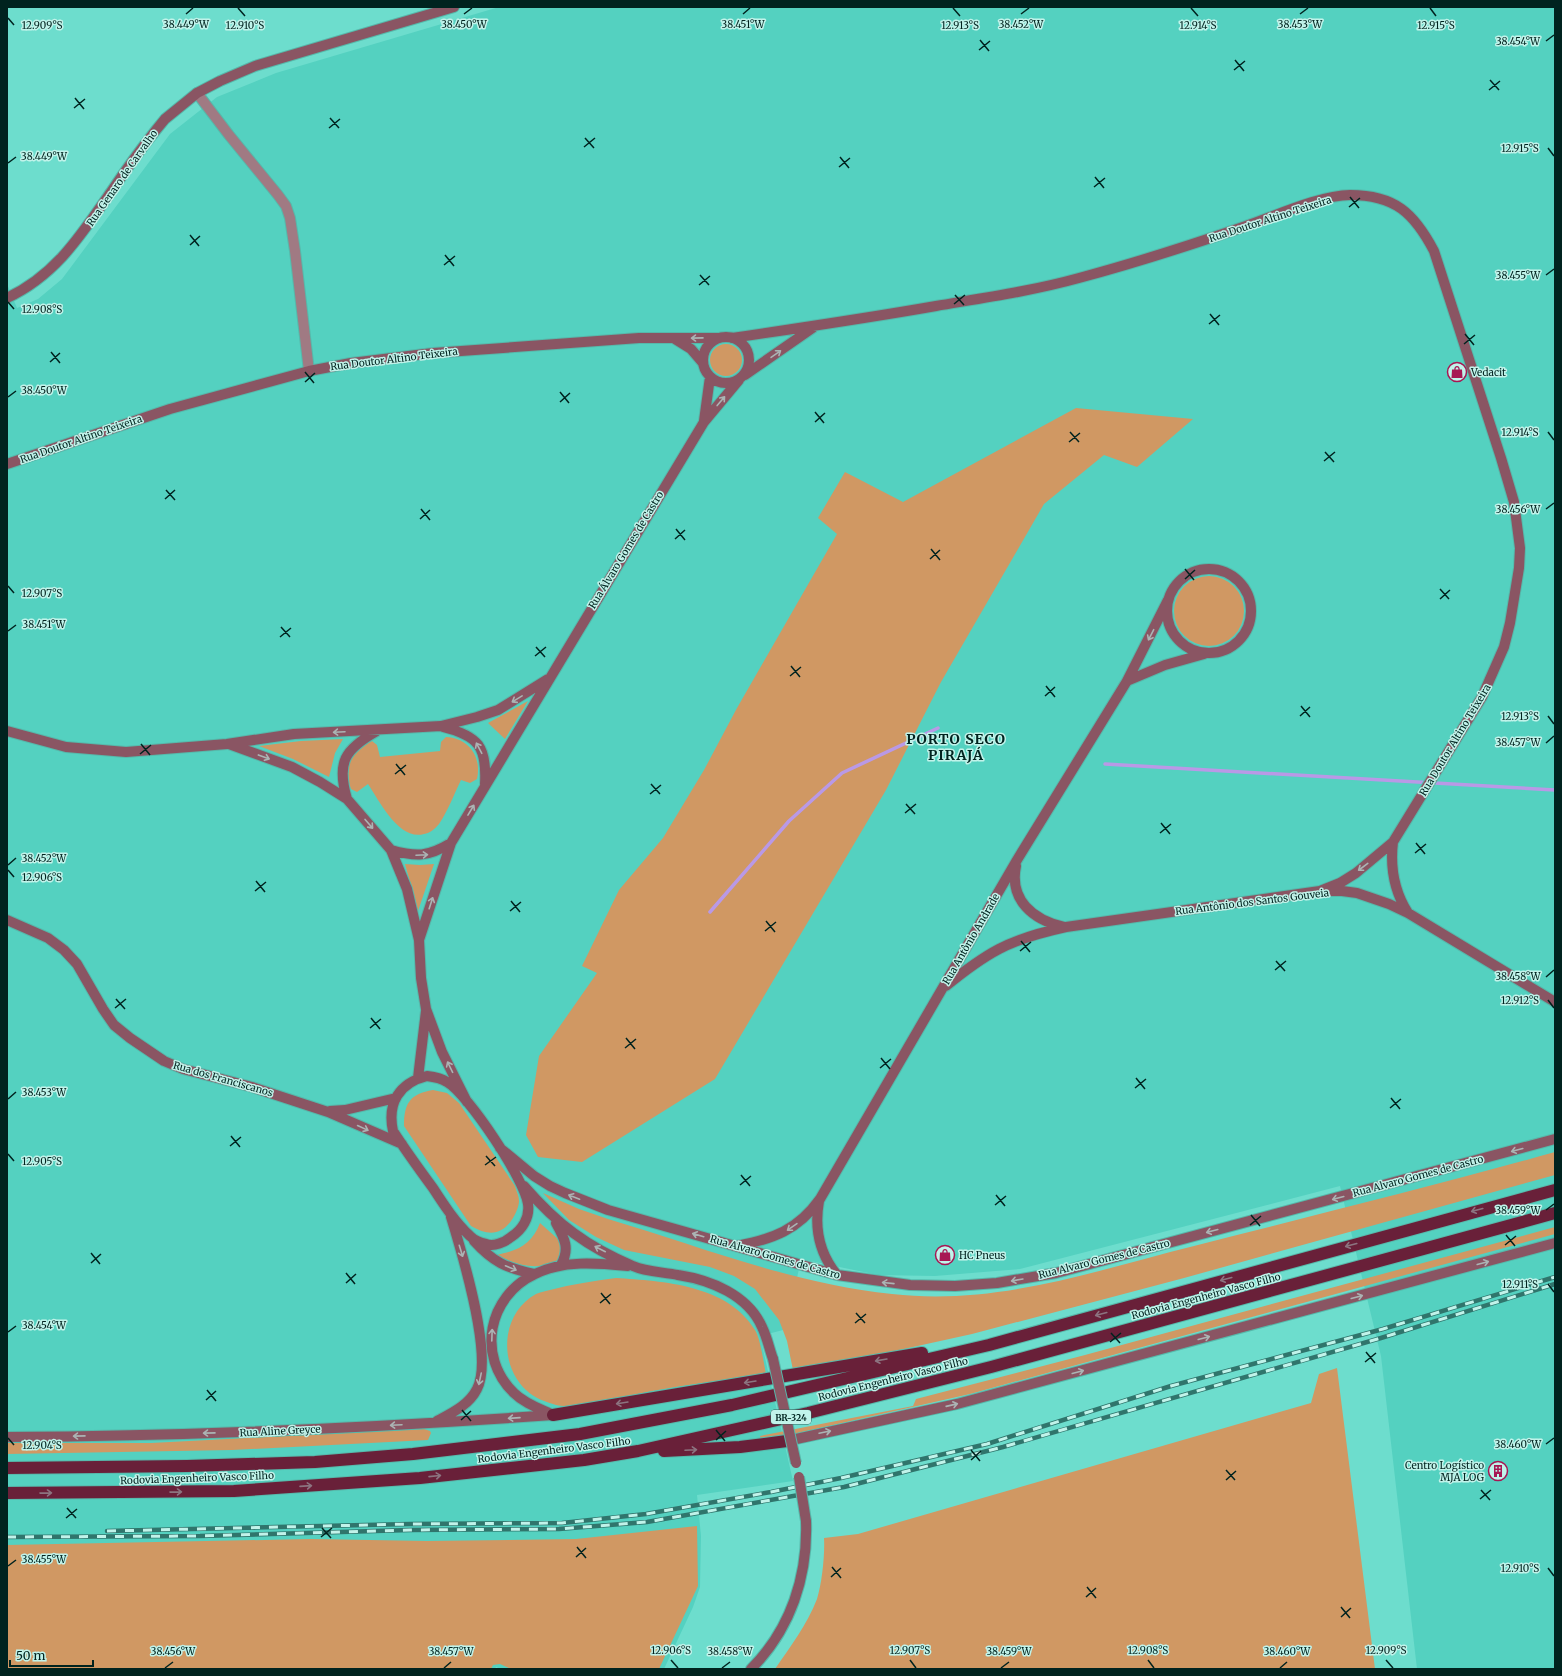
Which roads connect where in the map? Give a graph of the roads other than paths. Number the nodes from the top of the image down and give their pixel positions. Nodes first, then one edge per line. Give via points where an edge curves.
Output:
1 (454, 7) edge
2 (197, 93) junction
3 (7, 298) edge
4 (816, 326) junction
5 (719, 338) junction
6 (732, 338) junction
7 (675, 339) junction
8 (703, 363) junction
9 (309, 371) junction
10 (710, 377) junction
11 (741, 378) junction
12 (704, 422) junction
13 (7, 464) edge
14 (1168, 600) junction
15 (1208, 653) junction
16 (550, 678) junction
17 (1127, 681) junction
18 (441, 726) junction
19 (378, 730) junction
20 (7, 731) edge
21 (227, 744) junction
22 (485, 786) junction
23 (347, 799) junction
24 (1393, 842) junction
25 (451, 844) junction
26 (391, 850) junction
27 (1017, 860) junction
28 (1320, 891) junction
29 (1408, 913) junction
30 (7, 920) edge
31 (1066, 927) junction
32 (419, 940) junction
33 (941, 990) junction
34 (1555, 1002) edge
35 (426, 1009) junction
36 (418, 1078) junction
37 (396, 1098) junction
38 (467, 1102) junction
39 (328, 1112) junction
40 (1555, 1139) edge
41 (402, 1144) junction
42 (500, 1148) junction
43 (521, 1182) junction
44 (1555, 1190) edge
45 (820, 1199) junction
46 (1555, 1213) edge
47 (450, 1214) junction
48 (550, 1215) junction
49 (471, 1237) junction
50 (1555, 1243) edge
51 (735, 1246) junction
52 (561, 1265) junction
53 (634, 1267) junction
54 (534, 1274) junction
55 (838, 1275) junction
56 (989, 1344) junction
57 (553, 1415) junction
58 (435, 1423) junction
59 (7, 1437) edge
60 (787, 1440) joint
61 (638, 1451) junction
62 (7, 1468) edge
63 (7, 1493) edge
64 (751, 1669) edge

1 - 2 street, Rua Genaro de Carvalho via 255,66
2 - 3 street, Rua Genaro de Carvalho via 165,119 156,130 64,257 43,277
2 - 9 street via 286,206 296,251
4 - 6 street, Rua Doutor Altino Teixeira
11 -> 4 street, Rua Doutor Altino Teixeira
4 - 24 street, Rua Doutor Altino Teixeira via 984,298 1077,279 1174,251 1321,200 1348,195 1370,197 1391,202 1409,214 1424,231 1444,280 1514,502 1520,548 1511,616 1504,647 1494,673 1482,697
5 - 6 street
5 -> 7 street, Rua Doutor Altino Teixeira
5 - 8 street via 705,351
6 - 11 street via 740,341 749,354 750,362
7 - 8 street via 691,349
7 - 9 street, Rua Doutor Altino Teixeira via 639,338 433,353
8 - 10 street
9 - 13 street, Rua Doutor Altino Teixeira via 170,409
10 - 11 street via 724,383 732,383
10 - 12 street
12 -> 11 street
12 - 16 street, Rua Álvaro Gomes de Castro
14 - 15 street via 1167,614 1176,636 1194,650
14 - 15 street via 1174,587 1184,577 1197,570 1212,569 1226,572 1237,580 1246,592 1250,606 1250,620 1245,633 1235,644
14 -> 17 street, Rua Antônio Andrade
15 - 17 street via 1165,665
16 -> 18 street, Rua Álvaro Gomes de Castro via 498,710
16 - 22 street, Rua Álvaro Gomes de Castro
17 - 27 street, Rua Antônio Andrade
18 - 19 street, Rua Álvaro Gomes de Castro
22 -> 18 street via 486,769 480,747 472,737
19 -> 21 street via 294,734
19 - 23 street via 357,743 343,765 341,778
20 - 21 street via 66,748 126,752
21 -> 23 street via 292,767
25 -> 22 street, Rua Álvaro Gomes de Castro
23 -> 26 street, Rua Álvaro Gomes de Castro
24 -> 28 street, Rua Doutor Altino Teixeira via 1356,873
24 - 29 street, Rua Doutor Altino Teixeira via 1394,876 1402,904
26 -> 25 street via 407,854 428,854
32 -> 25 street, Rua Álvaro Gomes de Castro
26 - 32 street, Rua Álvaro Gomes de Castro via 407,889
27 - 31 street, Rua Antônio dos Santos Gouveia via 1014,886 1025,906 1043,920
27 - 33 street, Rua Antônio Andrade
28 - 29 street, Rua Antônio dos Santos Gouveia via 1342,891 1367,896
28 - 31 street, Rua Antônio dos Santos Gouveia
29 - 34 street, Rua Antônio dos Santos Gouveia
30 - 39 street, Rua dos Franciscanos via 48,938 64,950 77,964 114,1025 164,1061
31 - 33 street, Rua Antônio dos Santos Gouveia via 1020,939 999,948
32 - 35 street, Rua Álvaro Gomes de Castro
33 - 45 street, Rua Antônio Andrade
35 - 36 street, Rua Álvaro Gomes de Castro
38 -> 35 street, Rua Álvaro Gomes de Castro via 442,1052
36 - 37 street via 406,1086
36 - 38 street via 437,1077 448,1082
37 - 39 street, Rua dos Franciscanos
37 - 41 street via 391,1110 391,1120
38 - 42 street
39 -> 41 street, Rua dos Franciscanos
40 -> 55 street, Rua Alvaro Gomes de Castro via 1056,1273 997,1283 955,1286 910,1285
41 - 47 street
42 - 43 street
51 -> 42 street, Rua Alvaro Gomes de Castro via 608,1210 565,1194 534,1176
43 - 48 street
43 - 49 street via 528,1203 528,1214 524,1224 510,1238 497,1244 487,1245
44 -> 56 highway, Rodovia Engenheiro Vasco Filho / BR-324
45 -> 51 street, Rua Antônio Andrade via 806,1215 784,1233 762,1241
45 - 55 street, Rua Antônio Andrade via 817,1223 819,1244 829,1265
46 - 61 highway, Rodovia Engenheiro Vasco Filho / BR-324 via 983,1369 808,1413
47 - 49 street
47 -> 58 street via 470,1281 481,1349 482,1375 477,1390 469,1400
48 - 52 street via 560,1230 566,1246
53 -> 48 street via 580,1239
49 -> 54 street via 496,1261
60 -> 50 street via 957,1404
51 - 55 street, Rua Alvaro Gomes de Castro
52 - 53 street via 602,1263
52 - 54 street
53 - 64 street, bridge via 688,1276 730,1292 745,1303 762,1326 773,1359 799,1477 807,1539 803,1572 792,1608 775,1641
57 -> 54 street via 526,1402 507,1385 496,1364 492,1342 491,1330 499,1306 515,1287
56 -> 57 highway
56 - 62 highway, Rodovia Engenheiro Vasco Filho / BR-324 via 732,1405 580,1434 413,1454 315,1462
57 -> 58 street, Rua Aline Greyce
58 -> 59 street, Rua Aline Greyce via 248,1432
61 -> 60 highway via 734,1447
63 -> 61 highway, Rodovia Engenheiro Vasco Filho / BR-324 via 242,1491 420,1478 584,1460

